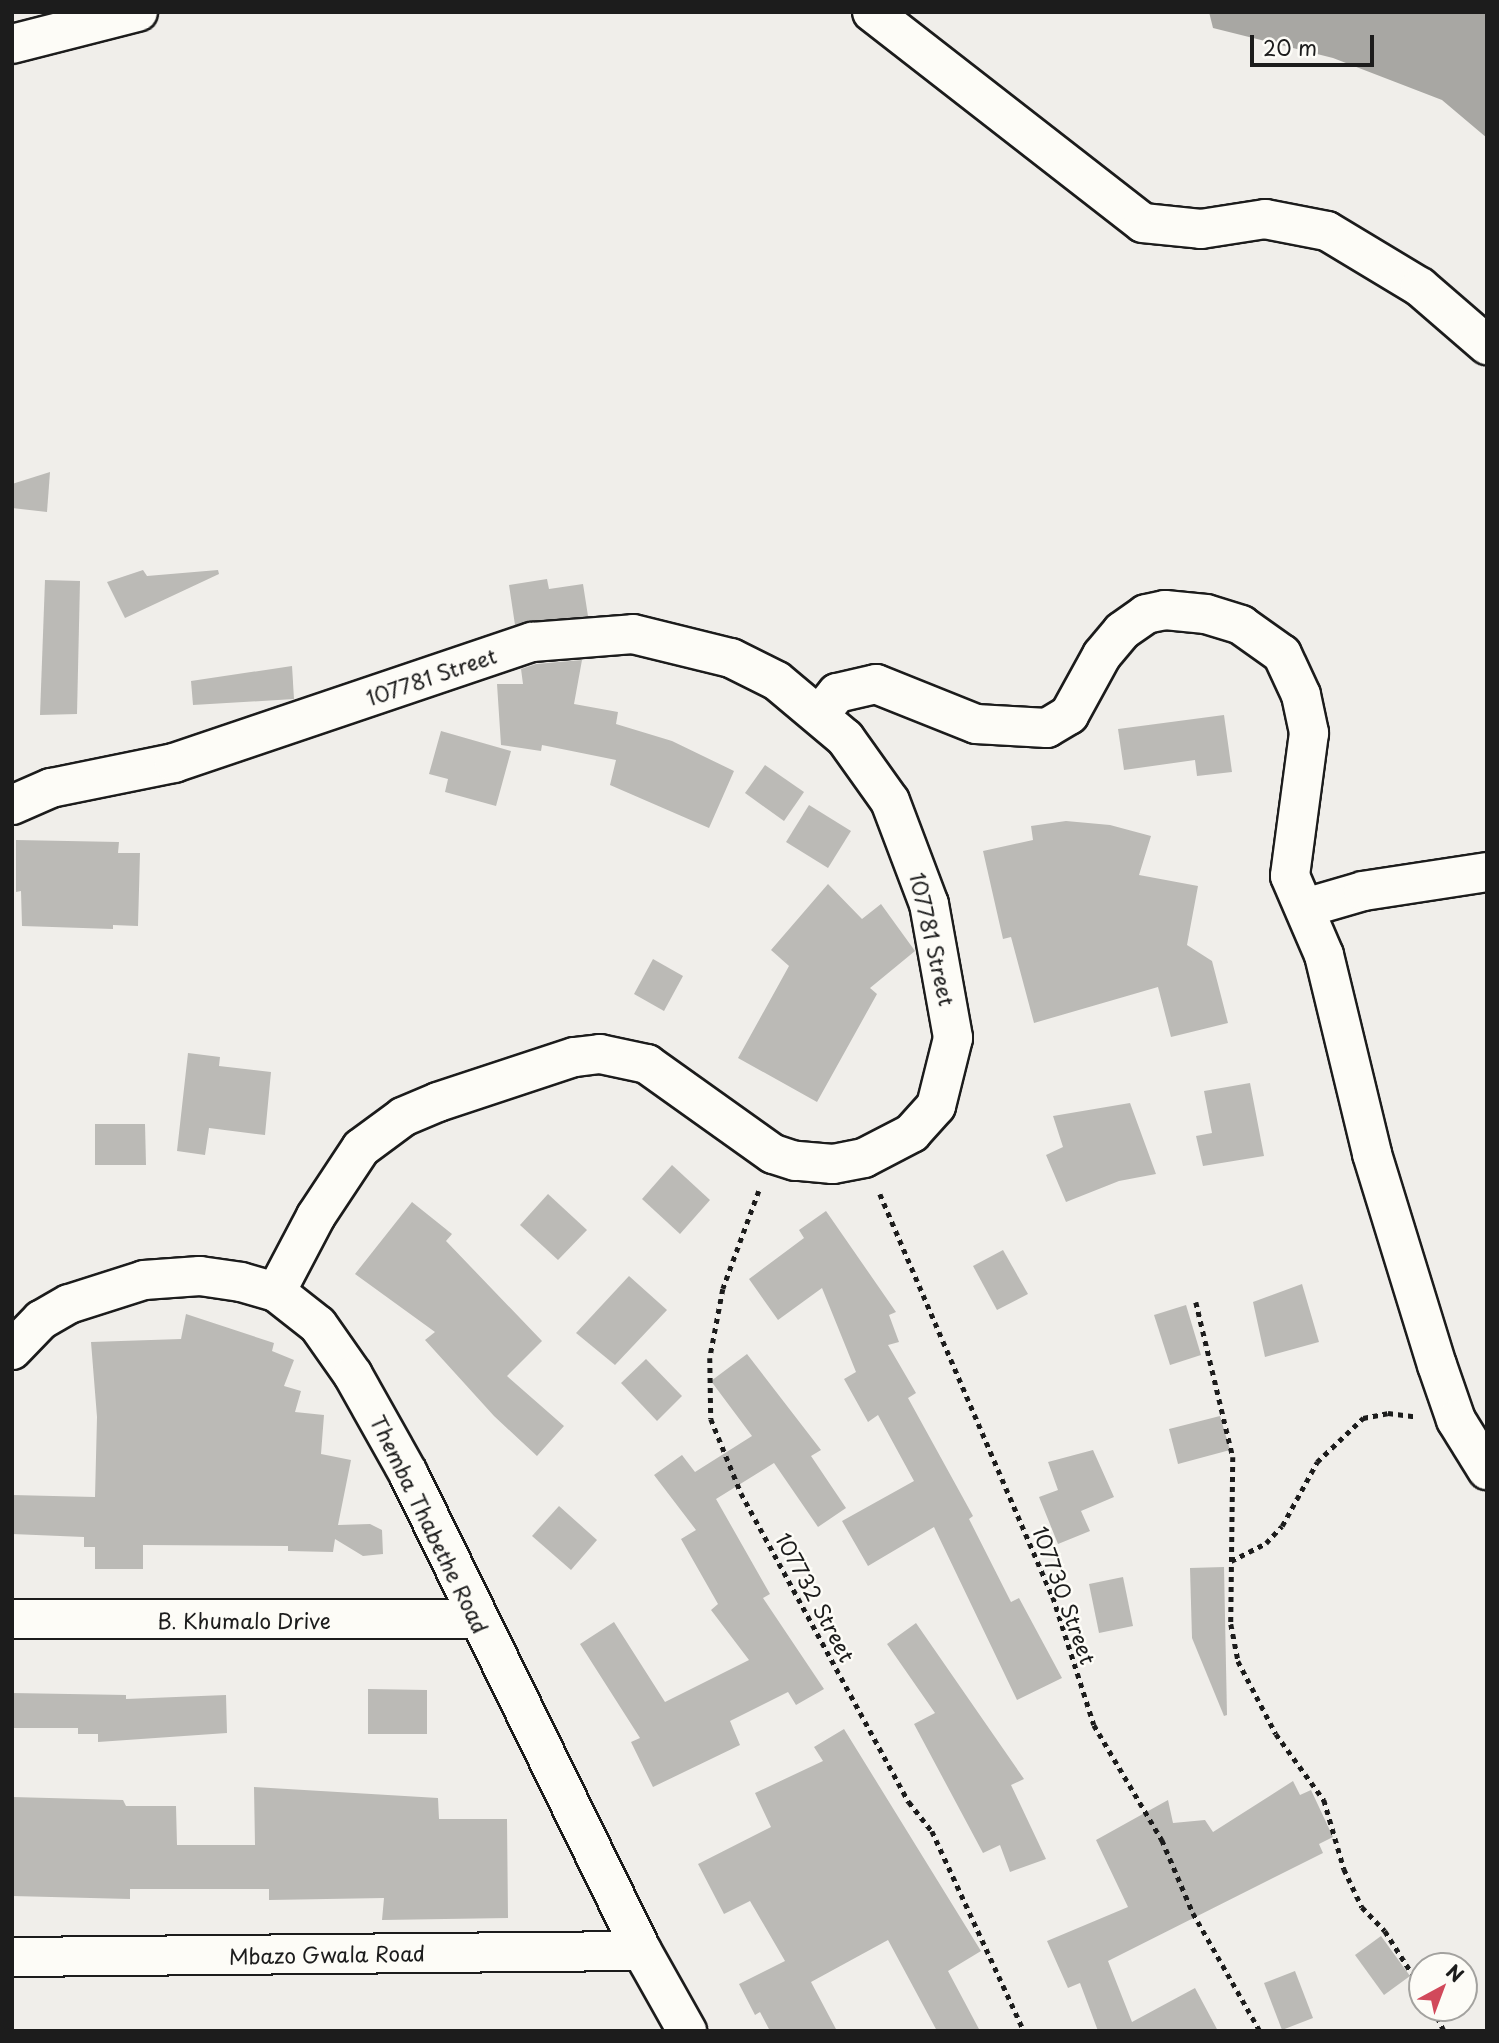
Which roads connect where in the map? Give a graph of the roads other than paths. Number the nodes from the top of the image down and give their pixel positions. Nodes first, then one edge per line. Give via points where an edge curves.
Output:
1 (138, 12) edge
2 (872, 12) edge
3 (12, 44) edge
4 (1487, 345) edge
5 (820, 714) junction
6 (12, 805) edge
7 (1487, 872) edge
8 (1305, 908) junction
9 (276, 1292) junction
10 (12, 1350) edge
11 (1487, 1469) edge
12 (12, 1619) edge
13 (477, 1619) junction
14 (642, 1951) junction
15 (12, 1957) edge
16 (687, 2031) edge

1 - 3 street
2 - 4 street via 1143,223 1201,229 1265,219 1327,230 1420,287
5 - 6 street, 107781 Street via 777,681 731,658 633,634 587,634 532,642 174,763 51,788
5 - 8 street via 837,693 876,684 976,724 1047,728 1069,715 1102,656 1133,620 1165,610 1241,625 1282,654 1301,695 1309,733 1307,765 1289,858 1290,876
5 - 9 street, 107781 Street via 878,779 929,904 953,1038 936,1106 912,1133 864,1158 817,1164 773,1154 647,1064 600,1054 574,1057 426,1107 403,1117 362,1148 316,1216
7 - 8 street via 1363,891
8 - 11 street via 1324,956 1372,1154 1456,1420
9 - 10 street, Themba Thabethe Road via 200,1276 144,1280 69,1304 41,1321
9 - 13 street, Themba Thabethe Road via 318,1325 353,1375 408,1473
12 - 13 street, B. Khumalo Drive
13 - 14 street, Themba Thabethe Road
14 - 15 street, Mbazo Gwala Road
14 - 16 street, Themba Thabethe Road

